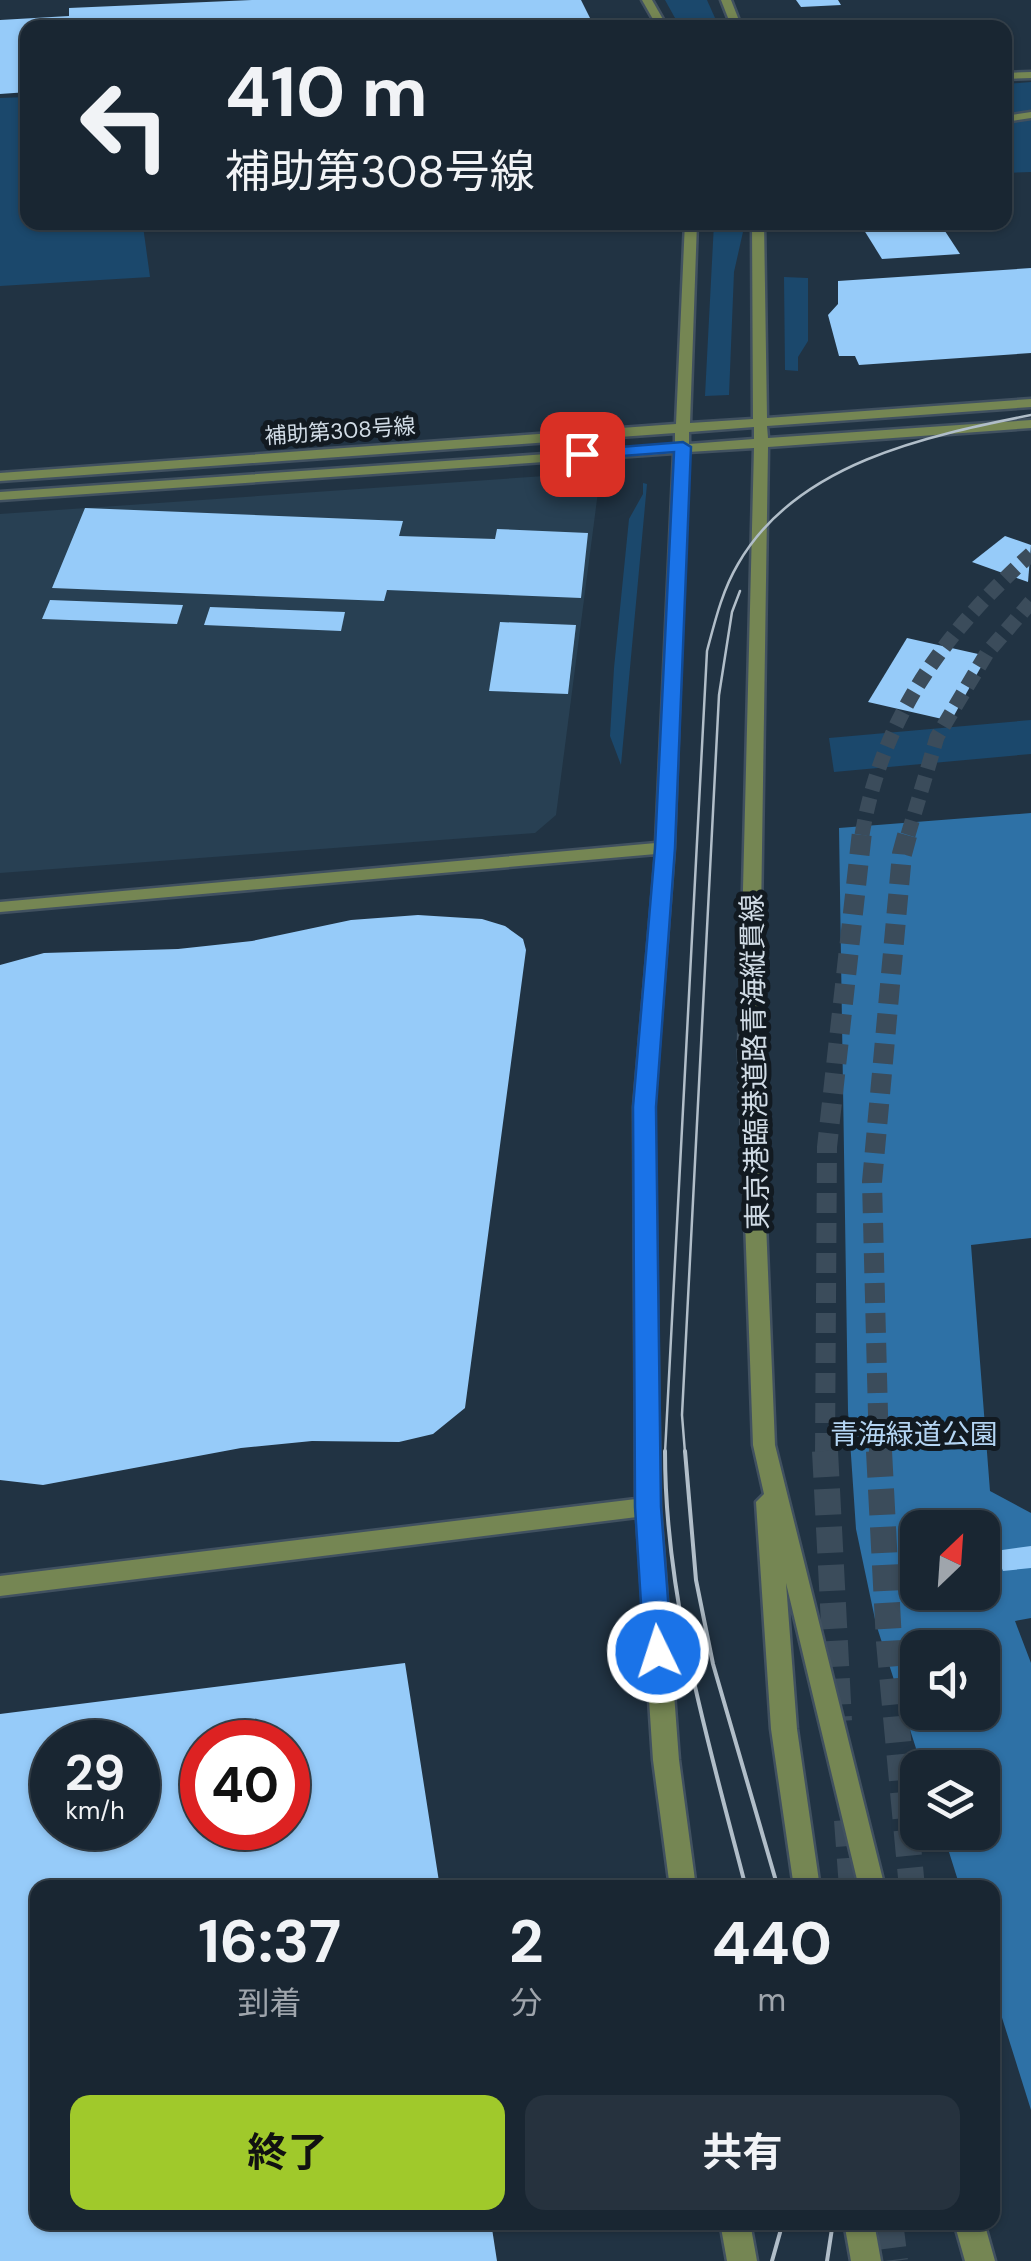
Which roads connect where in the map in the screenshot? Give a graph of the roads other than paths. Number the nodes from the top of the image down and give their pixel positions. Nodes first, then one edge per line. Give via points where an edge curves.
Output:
1 (691, 230) edge
2 (758, 230) edge
3 (1031, 403) edge
4 (1031, 424) edge
5 (760, 432) junction
6 (683, 438) junction
7 (0, 477) edge
8 (0, 496) edge
9 (665, 848) junction
10 (0, 908) edge
11 (764, 1446) junction
12 (648, 1507) junction
13 (0, 1586) edge
14 (682, 1880) edge
15 (805, 1880) edge
16 (870, 1880) edge
17 (736, 2230) edge
18 (861, 2230) edge
19 (971, 2230) edge
20 (742, 2261) edge
21 (866, 2261) edge
22 (980, 2261) edge

1 - 6 street
2 - 5 street, 東京港臨港道路青海縦貫線
3 - 5 street
4 - 5 street
5 - 6 street
5 - 11 street, 東京港臨港道路青海縦貫線 via 750,1050
6 - 7 street, 補助第308号線
6 - 8 street, 補助第308号線
6 - 9 street
9 - 10 street
9 - 12 street via 644,1107
11 - 15 street via 784,1729
11 - 16 street, 東京港臨港道路青海縦貫線
12 - 13 street
12 - 14 street
17 - 20 street
18 - 21 street
19 - 22 street

